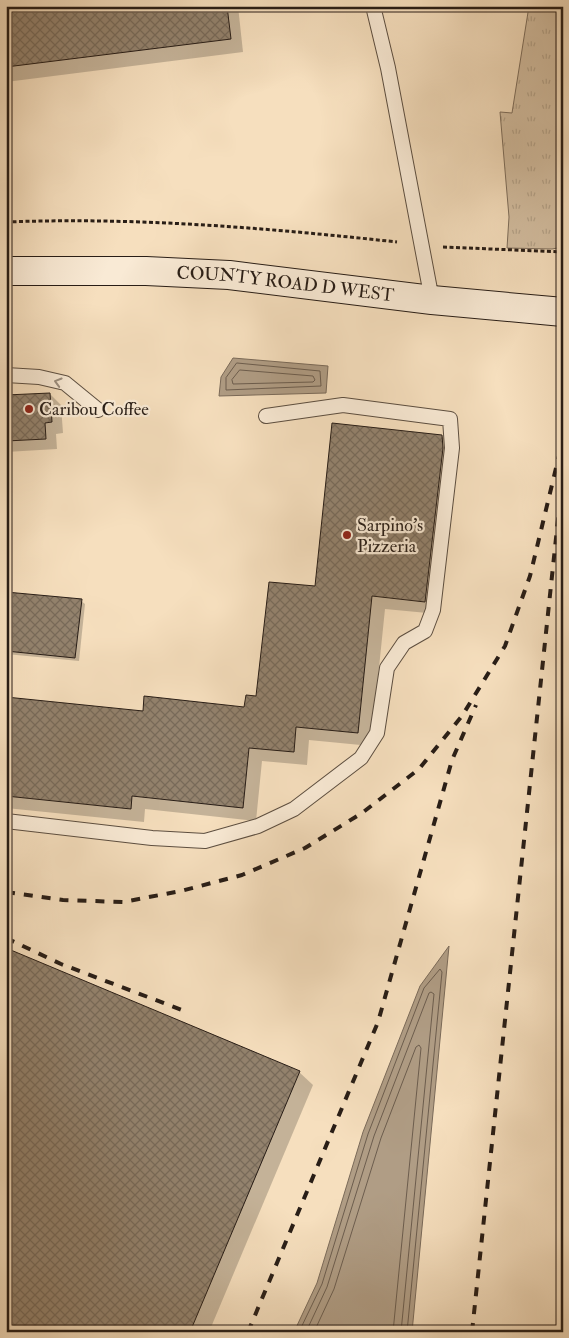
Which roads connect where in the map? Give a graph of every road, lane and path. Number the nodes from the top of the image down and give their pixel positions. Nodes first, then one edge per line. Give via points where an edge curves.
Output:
1 (373, 6) edge
2 (6, 222) edge
3 (422, 245) junction
4 (563, 252) edge
5 (6, 271) edge
6 (432, 300) junction
7 (563, 312) edge
8 (6, 375) edge
9 (98, 410) dead end
10 (266, 416) dead end
11 (6, 821) edge

1 - 3 lane
2 - 3 path via 68,220 235,226
3 - 4 path
3 - 6 lane
5 - 6 main road, COUNTY ROAD D WEST via 146,271 229,275
6 - 7 main road, COUNTY ROAD D WEST
9 -> 8 lane via 65,383
10 - 11 lane via 344,405 450,419 452,448 433,610 425,631 404,643 386,668 377,733 361,758 294,809 258,826 205,841

